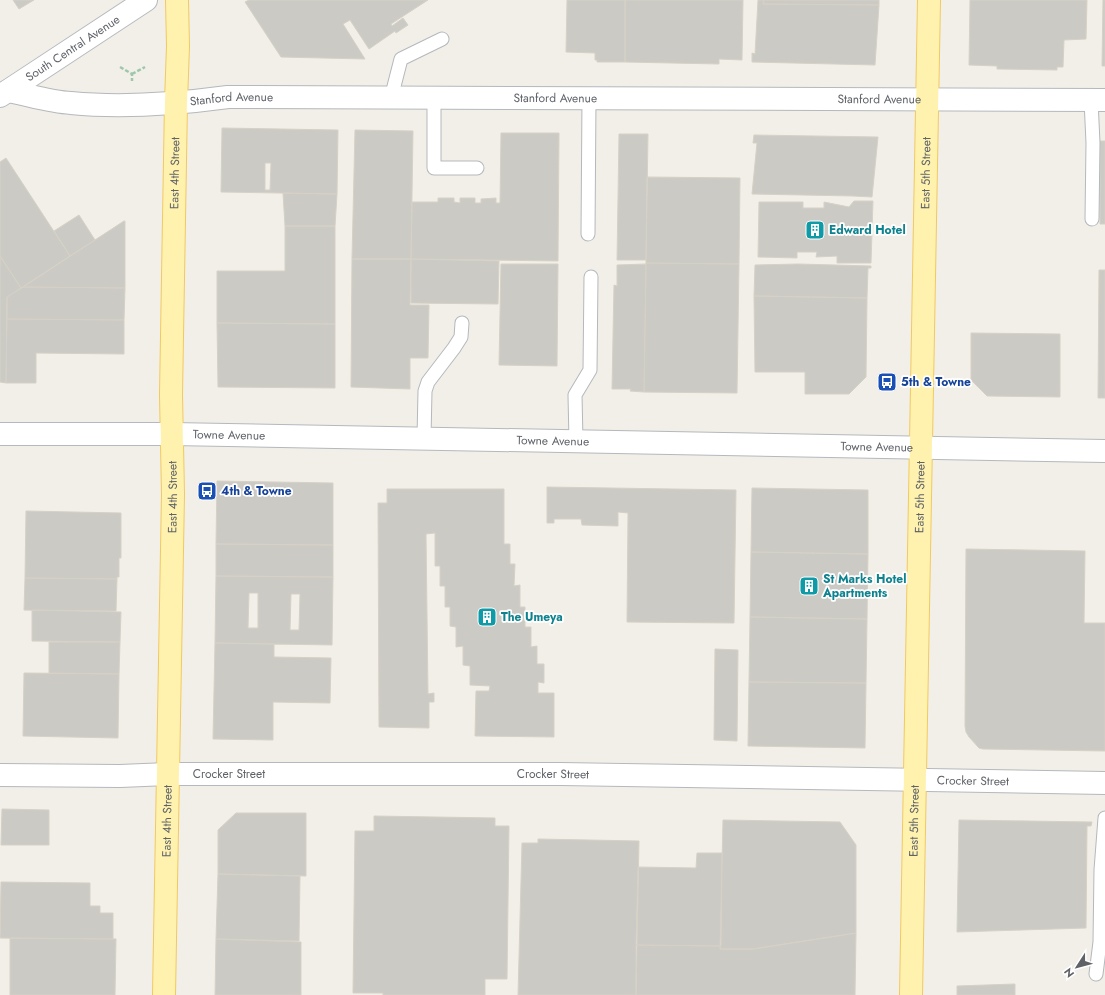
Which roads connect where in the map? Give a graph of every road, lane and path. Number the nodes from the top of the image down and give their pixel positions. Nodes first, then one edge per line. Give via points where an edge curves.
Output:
1 (146, 0) edge
2 (177, 0) edge
3 (929, 0) edge
4 (442, 39) dead end
5 (145, 67) dead end
6 (132, 74) dead end
7 (4, 94) edge
8 (391, 98) junction
9 (434, 98) junction
10 (589, 98) junction
11 (927, 99) junction
12 (1098, 100) edge
13 (176, 102) junction
14 (477, 168) dead end
15 (1092, 219) dead end
16 (588, 234) dead end
17 (591, 277) dead end
18 (462, 323) dead end
19 (0, 434) edge
20 (172, 434) junction
21 (424, 438) junction
22 (576, 441) junction
23 (920, 447) junction
24 (1105, 451) edge
25 (0, 774) edge
26 (168, 774) junction
27 (914, 780) junction
28 (1105, 783) edge
29 (1105, 818) edge
30 (1096, 974) dead end
31 (164, 995) edge
32 (911, 995) edge

1 - 7 street, South Central Avenue
2 - 13 main road, East 4th Street
3 - 11 main road, East 5th Street
4 - 8 lane via 401,59
5 - 6 path
7 - 13 street, Stanford Avenue via 70,103 119,106
8 - 9 street, Stanford Avenue
8 - 13 street, Stanford Avenue via 228,97
9 - 10 street, Stanford Avenue
9 - 14 lane via 434,168
10 - 11 street, Stanford Avenue
10 - 16 lane
11 - 12 street, Stanford Avenue
11 - 23 main road, East 5th Street
12 - 15 lane via 1093,143
13 - 20 main road, East 4th Street
17 - 22 lane via 590,370 575,395
18 - 21 lane via 461,337 428,382 425,391
19 - 20 street, Towne Avenue
20 - 21 street, Towne Avenue
20 - 26 main road, East 4th Street
21 - 22 street, Towne Avenue
22 - 23 street, Towne Avenue
23 - 24 street, Towne Avenue
23 - 27 main road, East 5th Street
25 - 26 street, Crocker Street
26 - 27 street, Crocker Street via 561,774
26 - 31 main road, East 4th Street
27 - 28 street, Crocker Street
27 - 32 main road, East 5th Street
29 - 30 lane via 1100,942

